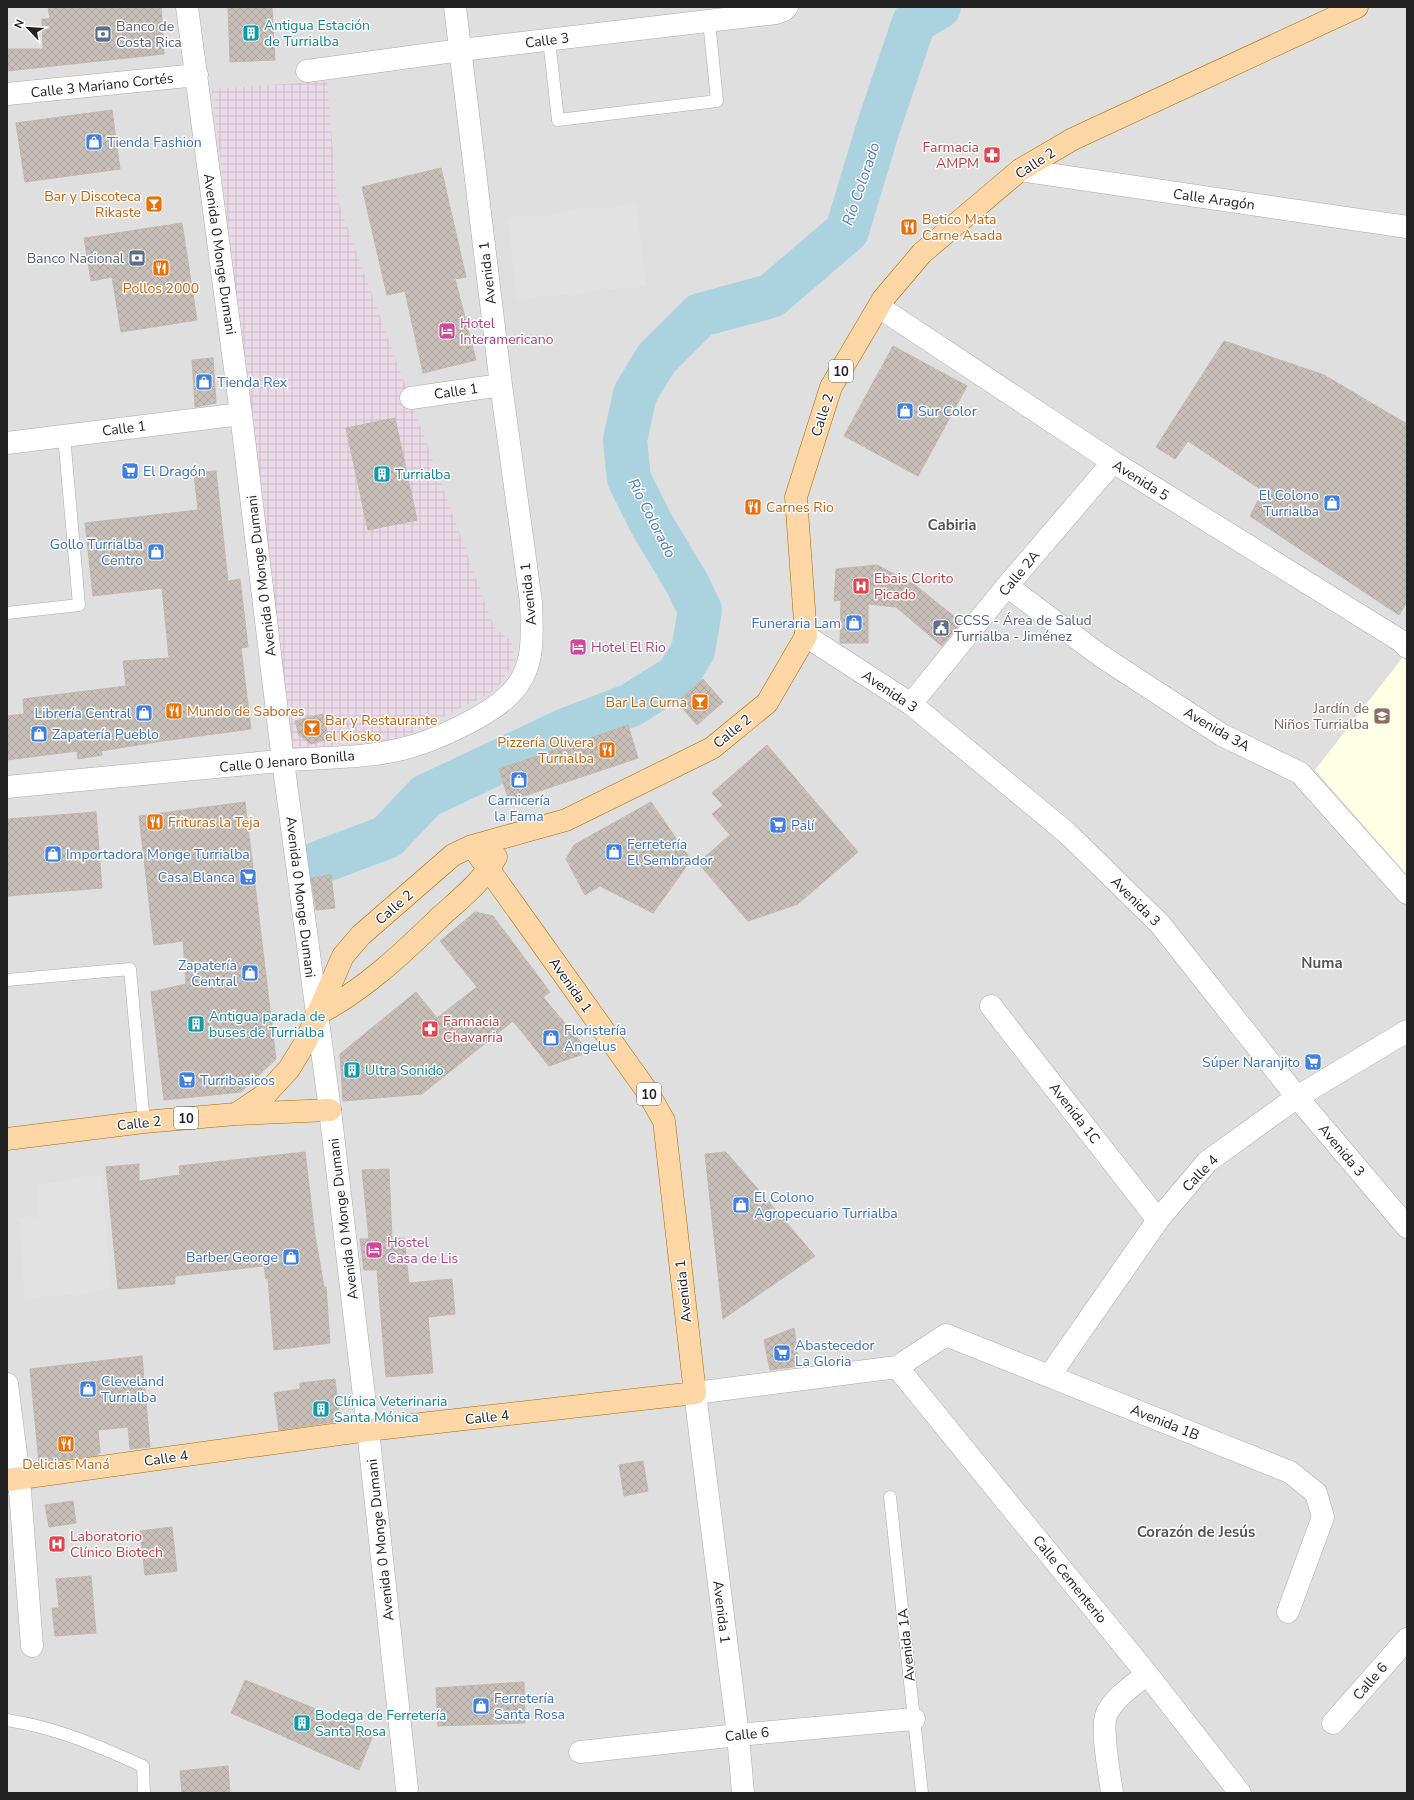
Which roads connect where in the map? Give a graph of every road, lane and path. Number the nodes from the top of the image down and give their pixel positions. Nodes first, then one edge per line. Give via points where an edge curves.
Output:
1 (187, 7) edge
2 (455, 7) edge
3 (787, 7) edge
4 (1357, 7) edge
5 (709, 21) junction
6 (549, 40) junction
7 (461, 50) junction
8 (307, 71) dead end
9 (196, 75) junction
10 (7, 94) edge
11 (1020, 170) junction
12 (1407, 227) edge
13 (879, 307) junction
14 (501, 385) junction
15 (411, 398) dead end
16 (241, 414) junction
17 (64, 436) junction
18 (7, 443) edge
19 (1113, 462) junction
20 (1007, 586) junction
21 (7, 613) edge
22 (806, 636) junction
23 (1405, 640) edge
24 (531, 657) joint
25 (911, 704) junction
26 (283, 761) junction
27 (7, 787) edge
28 (507, 836) junction
29 (472, 846) junction
30 (489, 869) junction
31 (1407, 893) edge
32 (305, 924) junction
33 (334, 975) junction
34 (7, 980) edge
35 (991, 1006) dead end
36 (316, 1015) junction
37 (1407, 1031) edge
38 (1297, 1097) junction
39 (330, 1110) junction
40 (236, 1114) junction
41 (144, 1122) junction
42 (7, 1139) edge
43 (1158, 1220) junction
44 (1407, 1227) edge
45 (897, 1367) junction
46 (1050, 1375) junction
47 (7, 1384) edge
48 (695, 1393) junction
49 (368, 1430) junction
50 (13, 1479) edge
51 (890, 1497) dead end
52 (1288, 1612) dead end
53 (1407, 1639) edge
54 (32, 1646) dead end
55 (1147, 1674) junction
56 (914, 1719) junction
57 (7, 1720) edge
58 (1333, 1723) dead end
59 (738, 1735) junction
60 (580, 1752) dead end
61 (407, 1789) dead end
62 (144, 1793) edge
63 (744, 1793) edge
64 (922, 1793) edge
65 (1112, 1793) edge
66 (1240, 1793) edge

1 - 9 street, Avenida 0 Monge Dumani
2 - 7 street, Avenida 1
3 - 5 street, Calle 3 via 776,13
4 - 11 main road, Calle 2 / 10 via 1073,139
5 - 6 street, Calle 3
5 - 6 lane via 717,101 558,120
6 - 7 street, Calle 3
7 - 8 street, Calle 3
7 - 14 street, Avenida 1
9 - 10 street, Calle 3 Mariano Cortés
9 - 16 street, Avenida 0 Monge Dumani
11 - 12 street, Calle Aragón
11 - 13 main road, Calle 2 / 10 via 922,252
13 - 19 street, Avenida 5
13 - 22 main road, Calle 2 / 10 via 831,387 796,498
14 - 15 street, Calle 1
14 - 24 street, Avenida 1 via 531,602
16 - 17 street, Calle 1
16 - 26 street, Avenida 0 Monge Dumani
17 - 18 street, Calle 1
17 - 21 lane via 79,605
19 - 20 street, Calle 2A
19 - 23 street, Avenida 5
20 - 25 street, Calle 2A
20 - 31 street, Avenida 3A via 1101,656 1222,735 1300,773
22 - 25 street, Avenida 3
22 - 28 main road, Calle 2 / 10 via 767,703 712,748 566,820
24 - 26 street, Calle 0 Jenaro Bonilla via 512,692 494,707 426,741 377,754
25 - 38 street, Avenida 3 via 1066,833 1160,924
26 - 27 street, Calle 0 Jenaro Bonilla
26 - 32 street, Avenida 0 Monge Dumani
28 - 29 main road, Calle 2 / 10
28 - 30 main road
29 - 30 main road, Avenida 1 / 10
29 - 33 main road, Calle 2 / 10 via 452,855 361,935 343,956
30 - 36 main road via 392,963 352,994
30 - 48 main road, Avenida 1 / 10 via 647,1091 664,1121
32 - 33 street
32 - 36 street, Avenida 0 Monge Dumani
33 - 36 main road, Calle 2 / 10
34 - 41 lane via 130,969
35 - 43 street, Avenida 1C
36 - 39 street, Avenida 0 Monge Dumani
36 - 40 main road, Calle 2 / 10 via 305,1043 289,1069 266,1094
37 - 38 street, Calle 4
38 - 43 street, Calle 4 via 1206,1162
38 - 44 street, Avenida 3
39 - 40 main road
39 - 49 street, Avenida 0 Monge Dumani
40 - 41 main road, Calle 2 / 10
41 - 42 main road, Calle 2 / 10
43 - 46 street, Calle 4
45 - 46 street, Avenida 1B via 946,1334
45 - 48 street, Calle 4
45 - 55 street, Calle Cementerio
46 - 52 street, Avenida 1B via 1290,1472 1316,1493 1323,1517
47 - 50 street
48 - 49 main road, Calle 4
48 - 59 street, Avenida 1
49 - 50 main road, Calle 4
49 - 61 street, Avenida 0 Monge Dumani
50 - 54 street
51 - 56 lane, Avenida 1A
53 - 58 street, Calle 6
55 - 65 street via 1118,1699 1107,1714 1105,1735
55 - 66 street, Calle Cementerio
56 - 59 street, Calle 6
56 - 64 lane, Avenida 1A
57 - 62 lane via 64,1732 143,1766
59 - 60 street, Calle 6
59 - 63 street, Avenida 1

